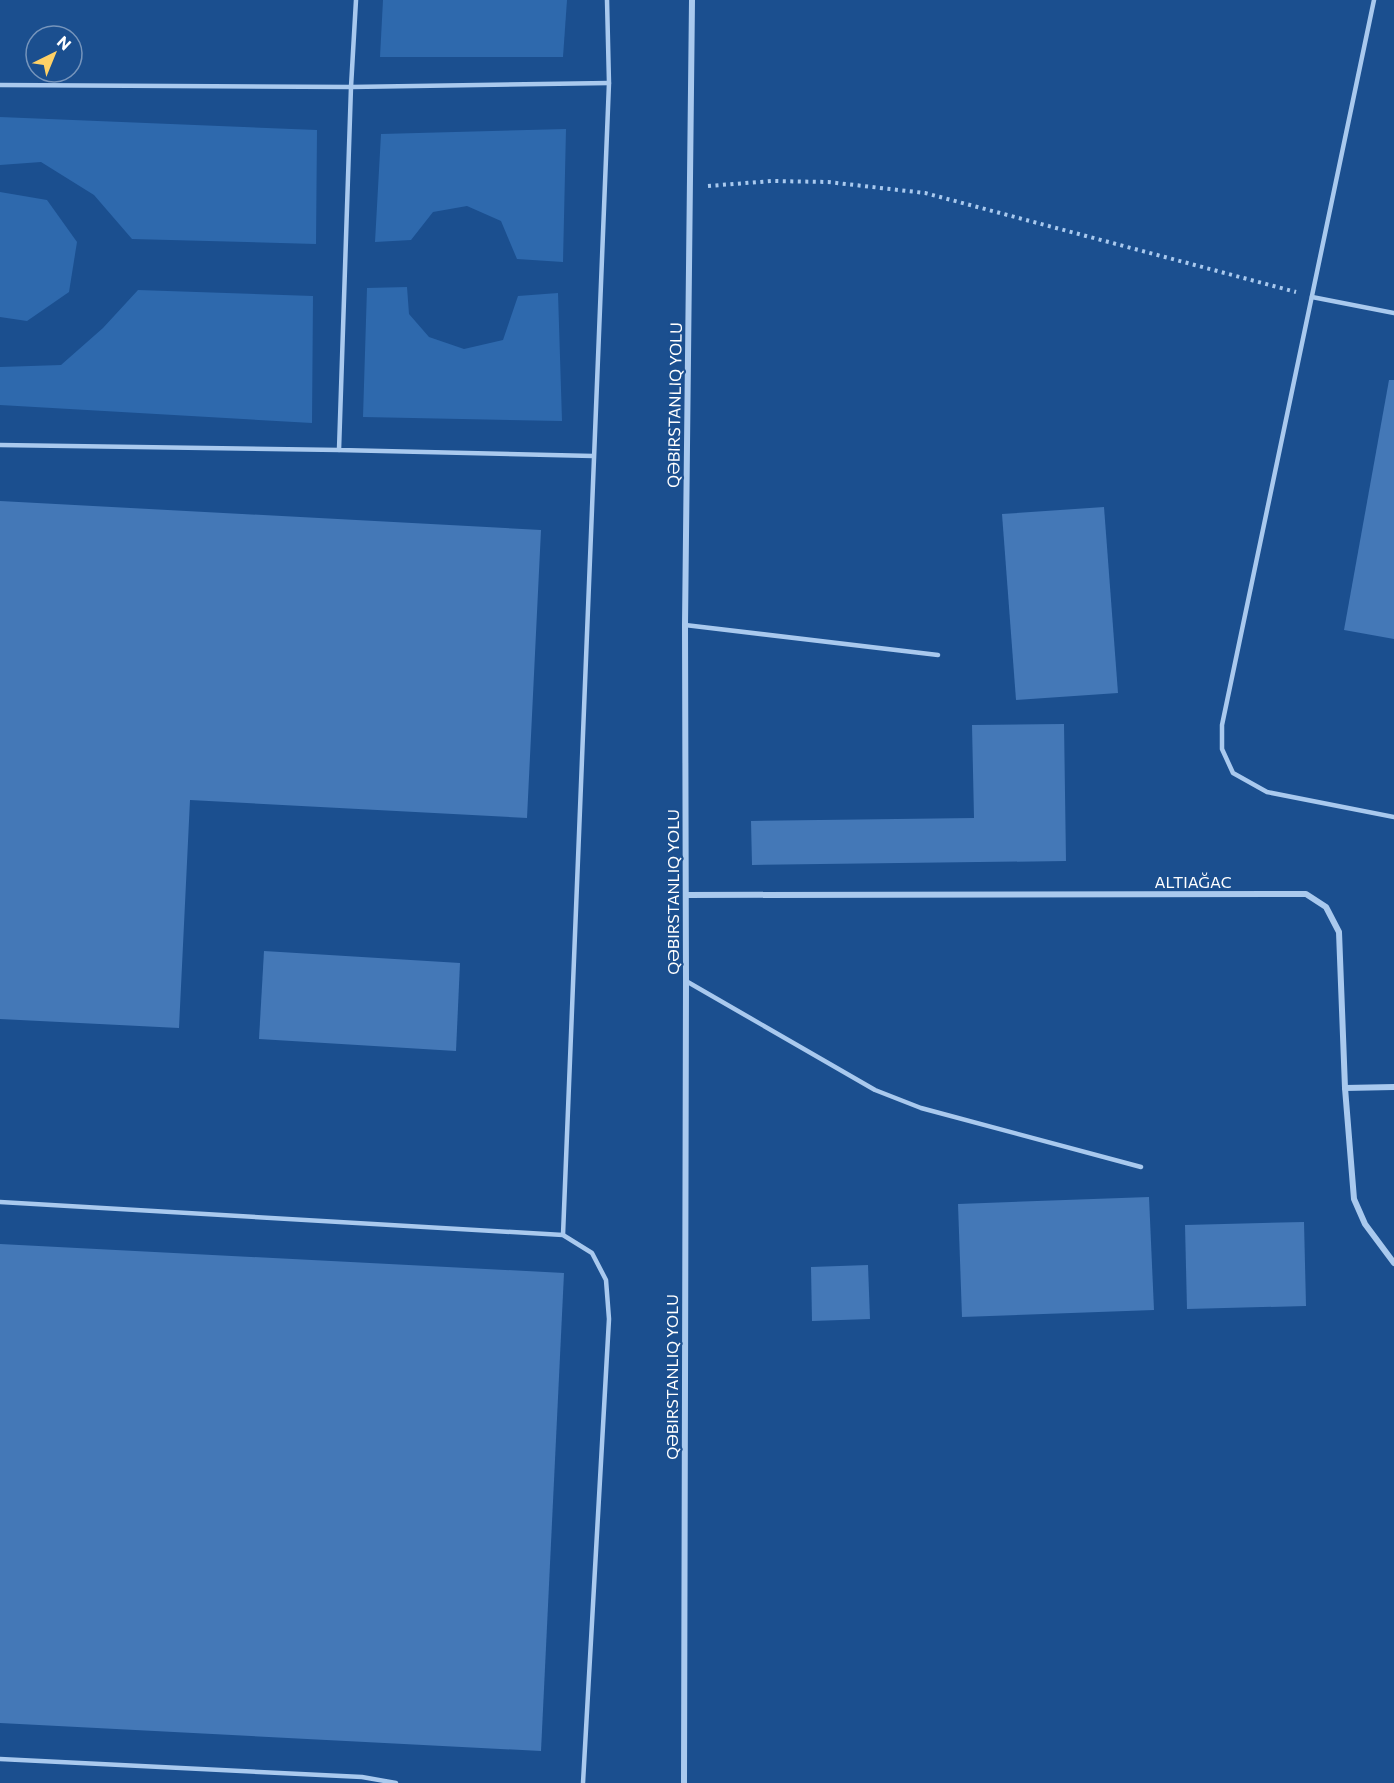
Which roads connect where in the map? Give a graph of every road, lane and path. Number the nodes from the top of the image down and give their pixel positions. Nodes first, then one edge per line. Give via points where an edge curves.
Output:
1 (356, 0) edge
2 (607, 0) edge
3 (692, 0) edge
4 (1374, 0) edge
5 (609, 83) junction
6 (0, 86) edge
7 (351, 87) junction
8 (690, 188) junction
9 (1312, 297) junction
10 (1394, 313) edge
11 (0, 445) edge
12 (339, 450) junction
13 (593, 456) junction
14 (684, 625) junction
15 (938, 655) dead end
16 (1394, 817) edge
17 (686, 895) junction
18 (686, 981) junction
19 (1394, 1087) edge
20 (1345, 1088) junction
21 (1141, 1167) dead end
22 (0, 1202) edge
23 (563, 1235) junction
24 (1394, 1263) edge
25 (0, 1759) edge
26 (396, 1783) edge
27 (583, 1783) edge
28 (684, 1783) edge

1 - 7 lane
2 - 5 lane
3 - 8 street
4 - 9 lane
5 - 7 lane
5 - 13 lane
6 - 7 lane
7 - 12 lane
8 - 9 path via 772,181 828,182 925,193
8 - 14 street
9 - 10 lane
9 - 16 lane via 1222,725 1222,749 1233,773 1267,792
11 - 12 lane
12 - 13 lane
13 - 23 lane
14 - 15 lane
14 - 17 street
17 - 18 street
17 - 20 street via 1306,894 1326,908 1338,932
18 - 21 lane via 875,1090 921,1108
18 - 28 street
19 - 20 street
20 - 24 street via 1354,1199 1365,1224
22 - 23 lane
23 - 27 lane via 592,1252 606,1280 609,1319
25 - 26 lane via 362,1777

